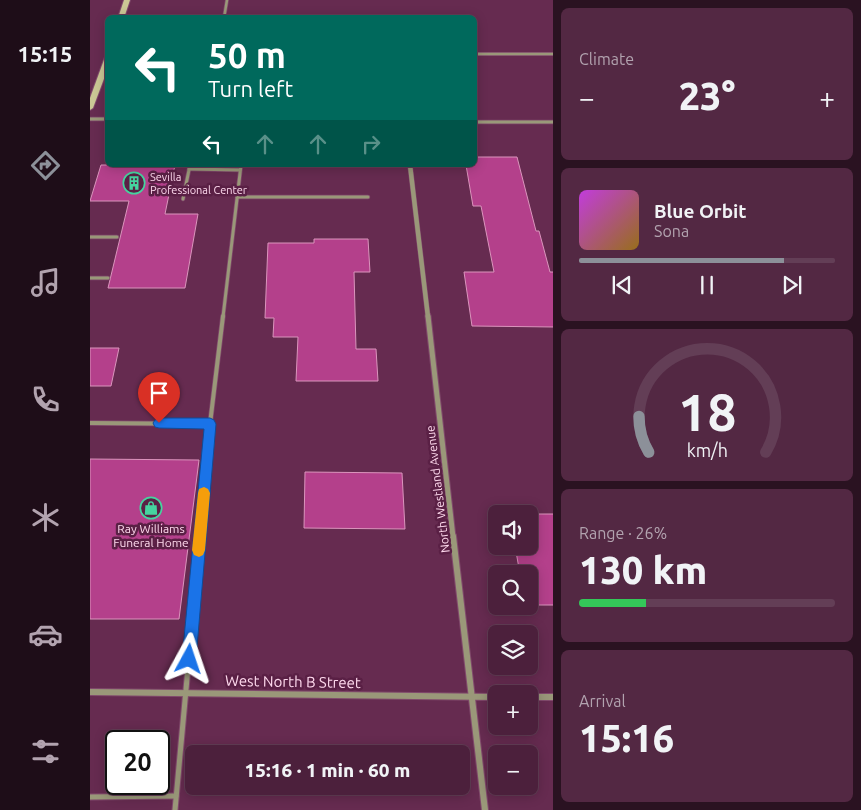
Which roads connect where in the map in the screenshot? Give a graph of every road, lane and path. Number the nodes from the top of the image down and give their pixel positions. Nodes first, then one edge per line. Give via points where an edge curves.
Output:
1 (127, 0) edge
2 (227, 0) edge
3 (122, 15) edge
4 (224, 15) edge
5 (477, 54) edge
6 (553, 54) edge
7 (105, 66) edge
8 (90, 108) edge
9 (90, 119) edge
10 (105, 119) edge
11 (477, 122) edge
12 (553, 122) edge
13 (189, 167) edge
14 (240, 167) edge
15 (410, 167) edge
16 (237, 197) junction
17 (368, 197) dead end
18 (183, 199) dead end
19 (90, 236) edge
20 (117, 237) dead end
21 (90, 278) edge
22 (108, 278) dead end
23 (90, 423) edge
24 (210, 424) junction
25 (90, 692) edge
26 (186, 693) junction
27 (472, 696) junction
28 (488, 697) edge
29 (538, 697) edge
30 (553, 697) edge
31 (176, 796) junction
32 (90, 797) edge
33 (175, 810) edge
34 (485, 810) edge

1 - 3 main road
2 - 4 lane
5 - 6 lane
7 - 8 main road
9 - 10 street
11 - 12 street
13 - 14 lane
13 - 18 lane
14 - 16 lane
15 - 27 street, North Westland Avenue
16 - 17 lane
16 - 24 lane
19 - 20 lane
21 - 22 lane
23 - 24 lane
24 - 26 lane
25 - 26 street, West North B Street
26 - 27 street, West North B Street
26 - 31 lane
27 - 28 street, West North B Street
27 - 34 street, North Westland Avenue
29 - 30 street
31 - 32 lane
31 - 33 lane

